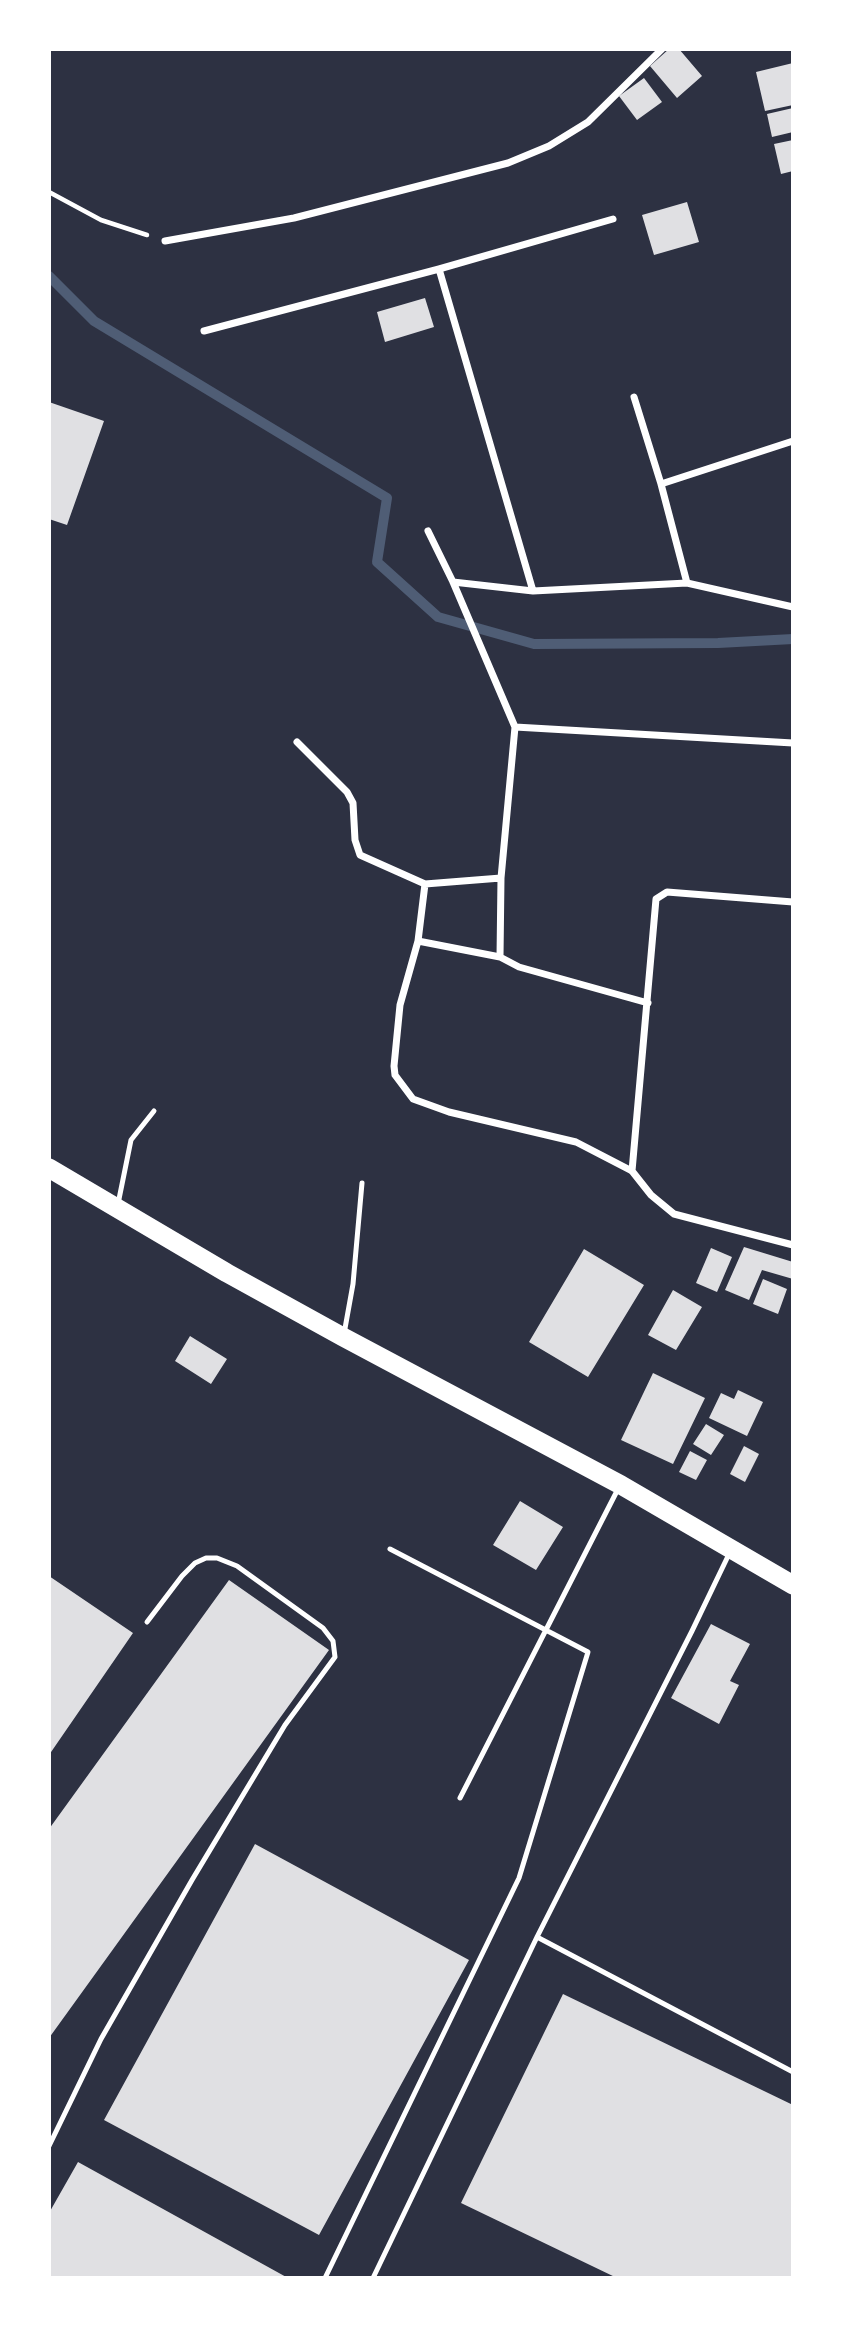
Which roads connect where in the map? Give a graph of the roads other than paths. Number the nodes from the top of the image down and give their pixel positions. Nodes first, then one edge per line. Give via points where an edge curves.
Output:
1 (662, 49) edge
2 (613, 219) dead end
3 (165, 241) road end
4 (439, 269) junction
5 (204, 331) dead end
6 (634, 397) dead end
7 (793, 441) edge
8 (661, 484) junction
9 (428, 531) dead end
10 (453, 582) junction
11 (687, 583) junction
12 (533, 591) junction
13 (793, 607) edge
14 (515, 727) junction
15 (298, 742) dead end
16 (793, 743) edge
17 (501, 878) junction
18 (425, 884) junction
19 (793, 902) edge
20 (418, 941) junction
21 (500, 957) junction
22 (648, 1003) junction
23 (154, 1111) dead end
24 (49, 1168) edge
25 (632, 1171) junction
26 (362, 1183) dead end
27 (117, 1208) junction
28 (793, 1245) edge
29 (343, 1337) junction
30 (621, 1485) junction
31 (732, 1548) junction
32 (390, 1549) dead end
33 (793, 1585) edge
34 (148, 1622) dead end
35 (546, 1630) junction
36 (460, 1798) dead end
37 (537, 1937) junction
38 (793, 2072) edge
39 (49, 2146) edge
40 (325, 2278) edge
41 (373, 2278) edge

1 - 3 street via 588,122 549,146 508,163 295,218
2 - 4 street
4 - 5 street
4 - 12 street
6 - 8 street
7 - 8 street
8 - 11 street
9 - 10 street
10 - 12 street
10 - 14 street
11 - 12 street
11 - 13 street
14 - 16 street
14 - 17 street
15 - 18 street via 347,792 353,803 360,855
17 - 18 street
17 - 21 street
18 - 20 street
19 - 22 street via 667,892 656,899
20 - 21 street
20 - 25 street via 400,1005 394,1066 395,1076 413,1099 576,1142
21 - 22 street via 519,967
22 - 25 street
23 - 27 lane via 131,1140
24 - 27 highway
25 - 28 street via 674,1214
26 - 29 lane
27 - 29 highway
29 - 30 highway
30 - 31 highway
30 - 35 lane
31 - 33 highway
31 - 37 lane
32 - 35 lane
34 - 39 lane via 195,1563 217,1558 237,1566 323,1628 333,1641 335,1657 285,1725 192,1880 101,2039
35 - 36 lane
35 - 40 lane via 588,1652 519,1878
37 - 38 lane
37 - 41 lane

